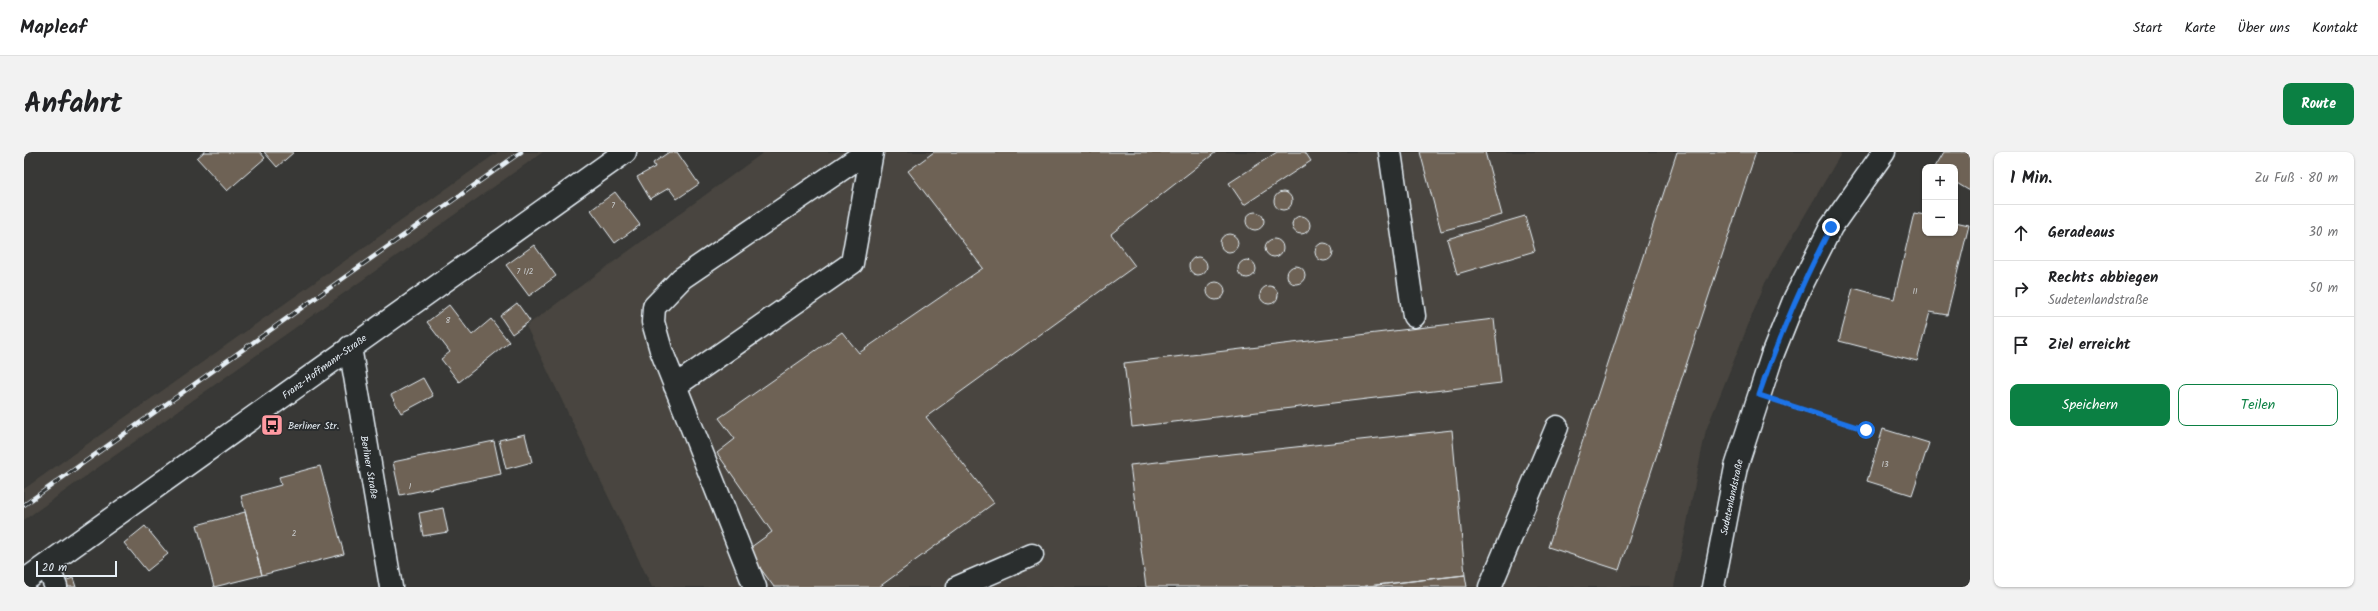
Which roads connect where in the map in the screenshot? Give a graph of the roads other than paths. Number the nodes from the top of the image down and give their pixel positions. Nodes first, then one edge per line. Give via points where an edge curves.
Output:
1 (625, 152) edge
2 (867, 152) edge
3 (872, 152) edge
4 (1390, 152) edge
5 (1884, 152) edge
6 (1414, 316) dead end
7 (350, 347) junction
8 (675, 386) junction
9 (1557, 427) dead end
10 (1032, 555) dead end
11 (48, 564) junction
12 (24, 581) edge
13 (56, 587) edge
14 (391, 587) edge
15 (755, 587) edge
16 (958, 587) edge
17 (1490, 587) edge
18 (1713, 587) edge

1 - 7 street, Franz-Hoffmann-Straße
2 - 8 street via 682,278 654,308 653,322
3 - 8 street via 852,263
4 - 6 street
5 - 18 street, Sudetenlandstraße via 1831,227 1795,298 1773,353 1736,467
7 - 11 street, Franz-Hoffmann-Straße
7 - 14 street, Berliner Straße
8 - 15 street
9 - 17 street
10 - 16 street
11 - 12 street, Franz-Hoffmann-Straße
11 - 13 street

